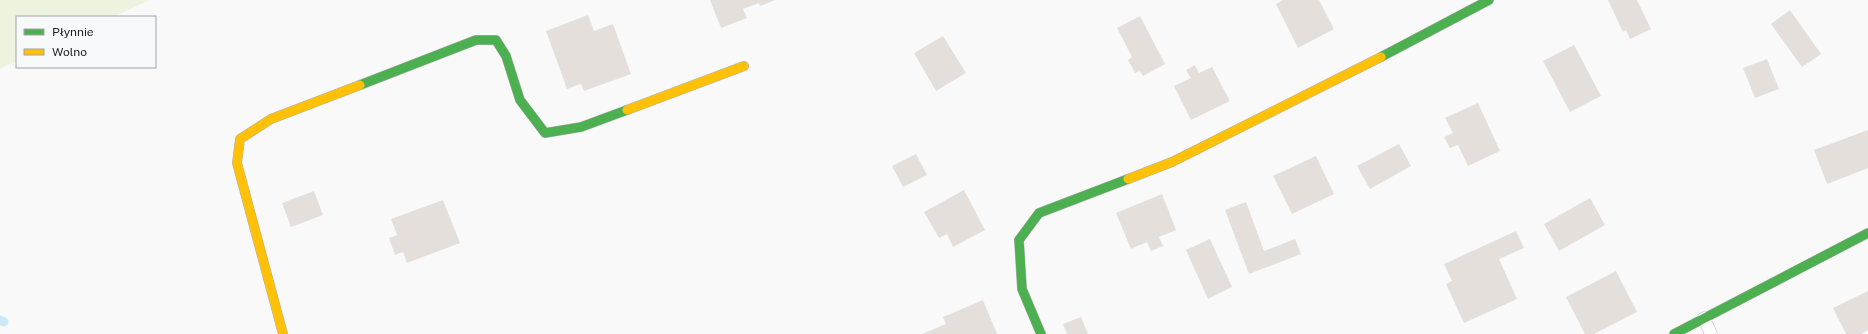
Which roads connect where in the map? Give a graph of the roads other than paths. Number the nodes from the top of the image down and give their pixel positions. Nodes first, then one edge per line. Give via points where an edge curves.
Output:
1 (1489, 0) edge
2 (744, 66) dead end
3 (1868, 233) edge
4 (1704, 318) junction
5 (283, 334) edge
6 (1041, 334) edge
7 (1674, 334) edge
8 (1711, 334) edge

1 - 6 street via 1382,57 1172,162 1039,213 1019,240 1022,289
2 - 5 street via 581,127 545,133 520,100 506,56 496,40 476,40 271,119 240,139 237,163
3 - 4 street
4 - 7 street
4 - 8 lane

